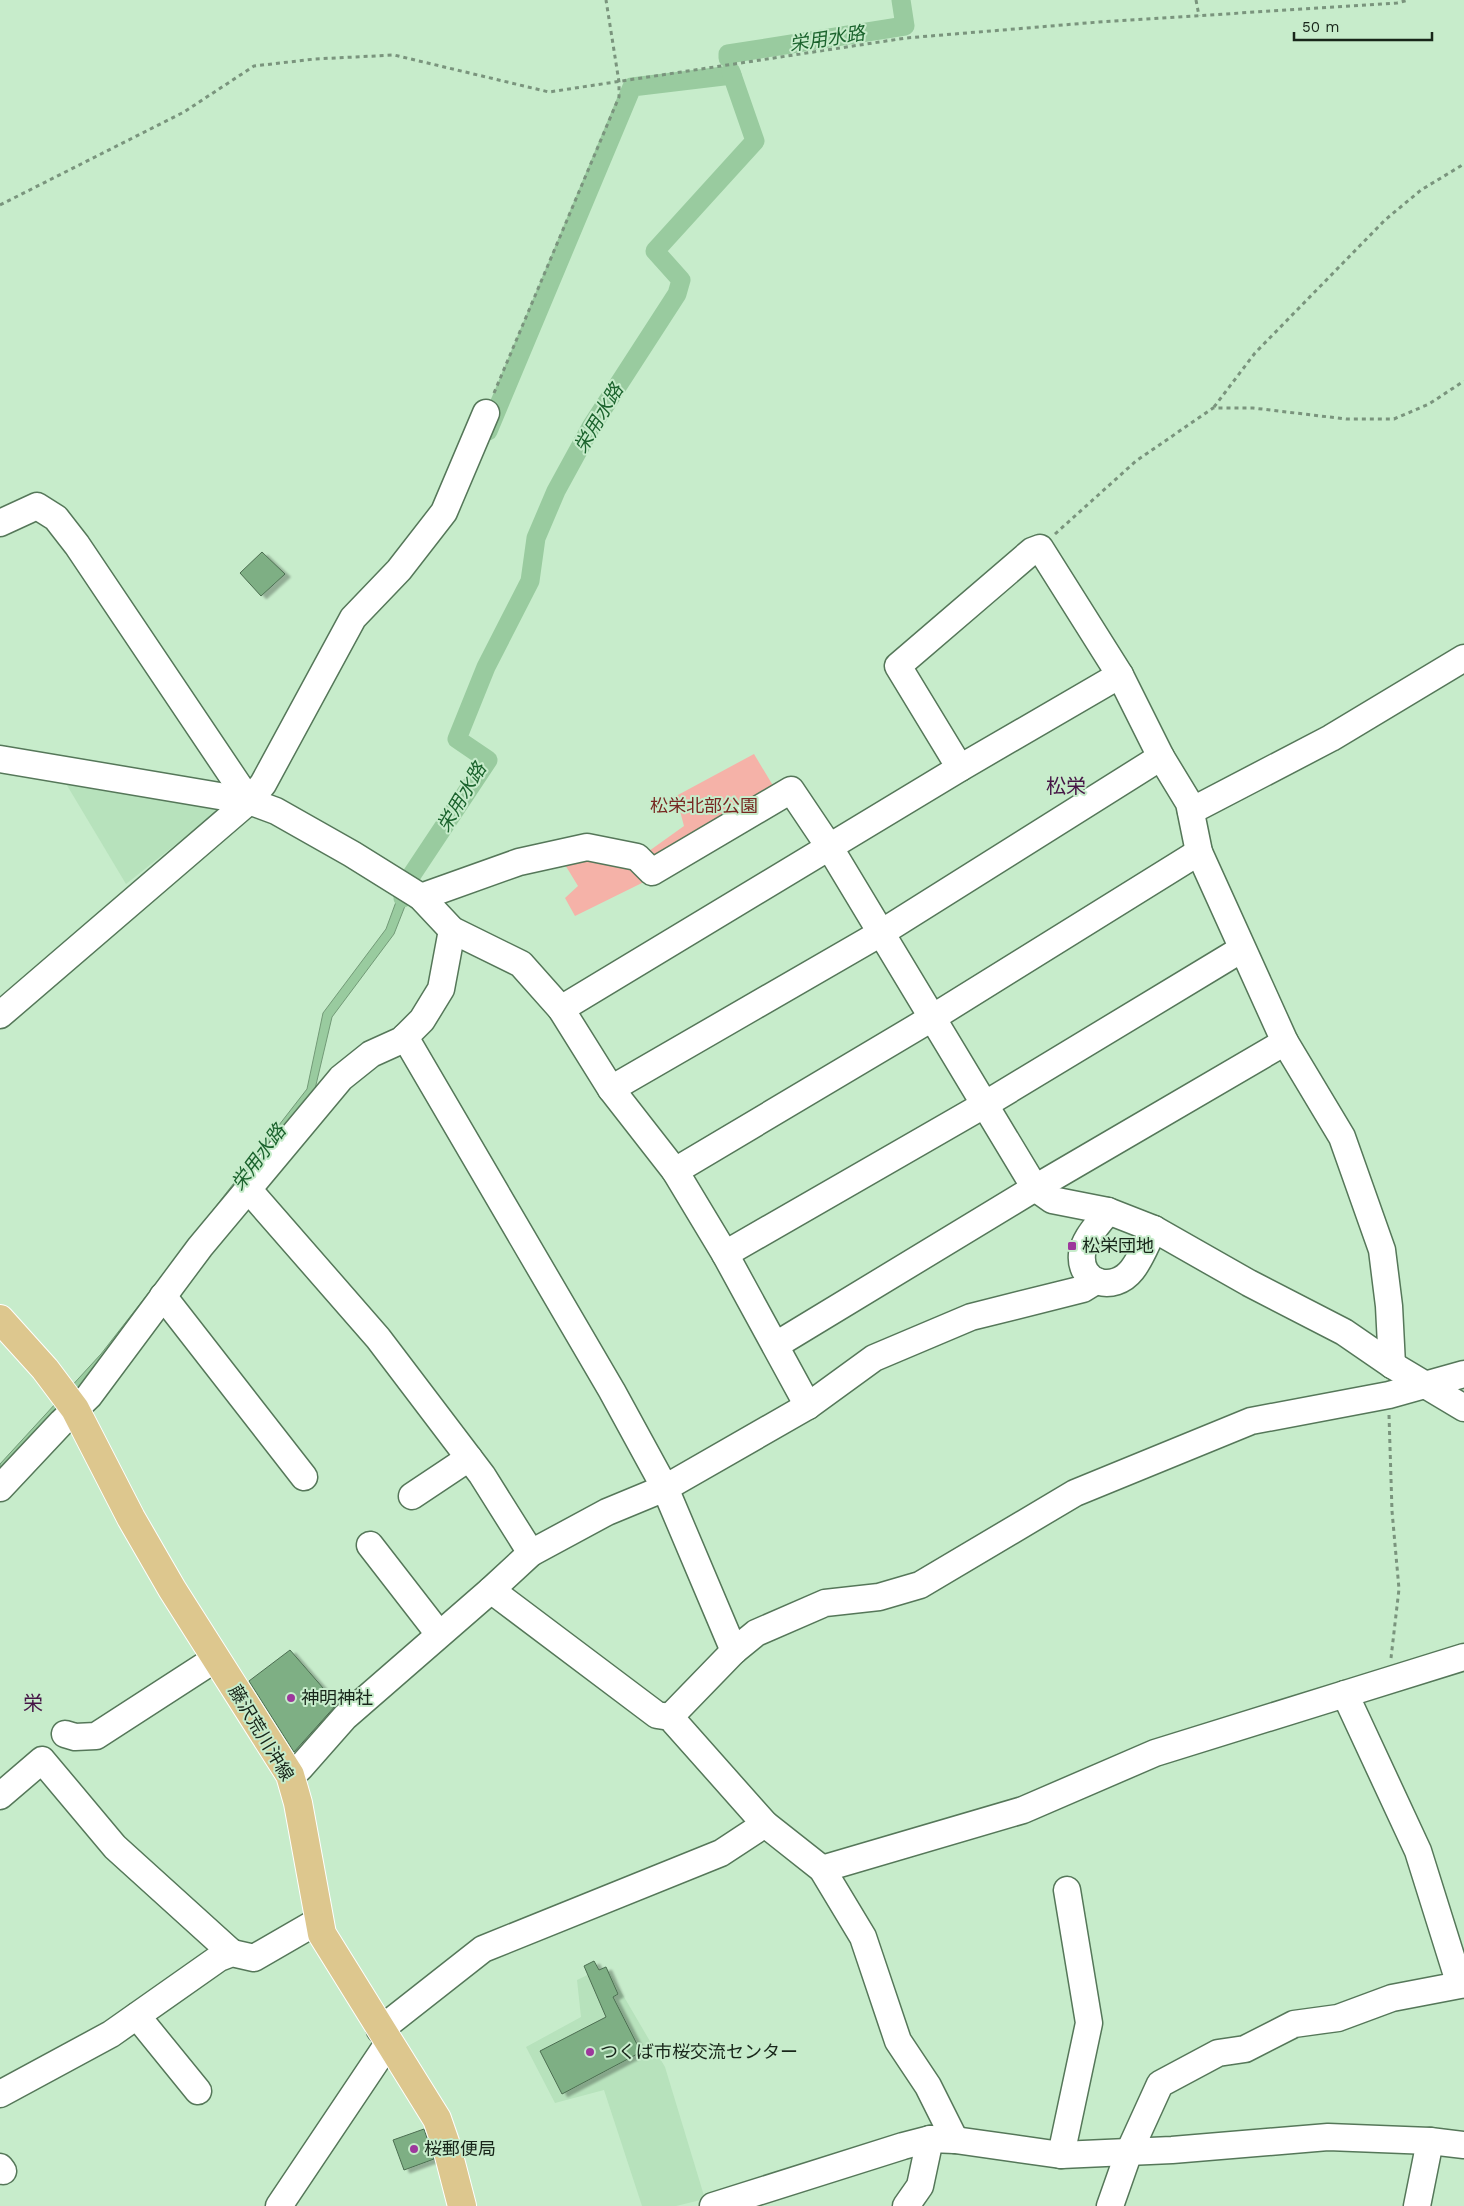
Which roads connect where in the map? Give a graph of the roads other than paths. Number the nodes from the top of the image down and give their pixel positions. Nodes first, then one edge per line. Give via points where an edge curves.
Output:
1 (486, 413) road end
2 (0, 523) edge
3 (1464, 658) edge
4 (1120, 675) junction
5 (1161, 757) junction
6 (0, 759) edge
7 (960, 768) junction
8 (249, 801) junction
9 (1191, 811) junction
10 (830, 848) junction
11 (1198, 852) junction
12 (420, 897) junction
13 (452, 930) junction
14 (881, 932) junction
15 (1242, 949) junction
16 (561, 1009) junction
17 (0, 1015) edge
18 (932, 1018) junction
19 (405, 1037) junction
20 (1285, 1042) junction
21 (611, 1089) junction
22 (984, 1105) junction
23 (675, 1171) junction
24 (1035, 1188) junction
25 (248, 1189) junction
26 (1108, 1211) junction
27 (1154, 1229) junction
28 (725, 1254) junction
29 (1096, 1281) junction
30 (164, 1296) junction
31 (0, 1319) edge
32 (776, 1345) junction
33 (1392, 1364) junction
34 (1464, 1374) edge
35 (1426, 1386) junction
36 (808, 1406) junction
37 (1464, 1408) edge
38 (75, 1410) junction
39 (469, 1458) junction
40 (304, 1477) dead end
41 (0, 1488) edge
42 (665, 1488) junction
43 (412, 1496) dead end
44 (371, 1544) dead end
45 (531, 1553) junction
46 (491, 1590) junction
47 (439, 1634) junction
48 (734, 1651) junction
49 (1464, 1657) edge
50 (215, 1659) junction
51 (1345, 1694) junction
52 (670, 1717) junction
53 (65, 1734) dead end
54 (290, 1775) junction
55 (0, 1796) edge
56 (765, 1824) junction
57 (822, 1869) junction
58 (1068, 1890) dead end
59 (318, 1920) junction
60 (232, 1953) junction
61 (1462, 1985) edge
62 (136, 2016) junction
63 (384, 2036) junction
64 (198, 2091) dead end
65 (0, 2094) edge
66 (943, 2140) junction
67 (1430, 2141) junction
68 (1464, 2145) edge
69 (1130, 2152) junction
70 (1061, 2155) junction
71 (279, 2206) edge
72 (462, 2206) edge
73 (713, 2206) edge
74 (906, 2206) edge
75 (1110, 2206) edge
76 (1417, 2206) edge

1 - 8 street via 444,512 399,570 353,618 263,784
2 - 8 street via 36,506 56,518
3 - 9 street via 1331,738
4 - 5 street
4 - 7 street
4 - 7 street via 1040,548 1032,551 898,666
5 - 9 street
5 - 14 street
6 - 8 street
7 - 10 street
8 - 12 street via 276,811
8 - 17 street
9 - 11 street
10 - 12 street via 791,790 652,872 637,857 587,847 519,862
10 - 14 street
10 - 16 street
11 - 15 street
11 - 18 street
12 - 13 street
13 - 16 street via 521,964
13 - 19 street via 441,989 422,1020
14 - 18 street
14 - 21 street
15 - 20 street
15 - 22 street
16 - 21 street
18 - 22 street
18 - 23 street
19 - 25 street via 371,1054 341,1078
19 - 42 street via 612,1391
20 - 24 street
20 - 33 street via 1342,1136 1382,1250
21 - 23 street
22 - 24 street
22 - 28 street
23 - 28 street
24 - 26 street via 1052,1200
24 - 32 street
25 - 30 street
25 - 39 street via 378,1338
26 - 27 street
26 - 29 street via 1085,1244 1082,1255 1088,1274
27 - 29 street via 1133,1269 1124,1278 1114,1284
27 - 33 street via 1344,1332
28 - 32 street
29 - 36 street via 1083,1289 971,1317 874,1358
30 - 38 street
30 - 40 street
31 - 38 main road, 藤沢荒川沖線 via 45,1369
32 - 36 street
33 - 35 street
34 - 35 street
35 - 37 street
35 - 48 street via 1250,1421 1075,1493 920,1585 879,1598 825,1603 756,1633
36 - 42 street
38 - 41 street
38 - 50 main road, 藤沢荒川沖線 via 131,1518
39 - 43 street
39 - 45 street
42 - 45 street via 606,1512
42 - 48 street
44 - 47 street
45 - 46 street
46 - 47 street
46 - 52 street via 657,1715
47 - 54 street via 345,1717
48 - 52 street
49 - 51 street
50 - 53 street via 96,1736
50 - 54 main road, 藤沢荒川沖線
51 - 57 street via 1155,1753 1023,1810
51 - 61 street via 1418,1851
52 - 56 street
54 - 59 main road, 藤沢荒川沖線 via 298,1803
55 - 60 street via 42,1760 115,1847
56 - 57 street
56 - 63 street via 721,1853 483,1949
57 - 66 street via 863,1937 898,2041 928,2086
58 - 70 street via 1089,2023
59 - 60 street via 254,1958
59 - 63 main road, 藤沢荒川沖線 via 322,1934
60 - 62 street via 219,1958
61 - 69 street via 1392,1998 1338,2018 1294,2024 1245,2049 1218,2053 1160,2084
62 - 64 street
62 - 65 street via 111,2034
63 - 71 street
63 - 72 main road, 藤沢荒川沖線 via 436,2119
66 - 70 street
66 - 73 street
66 - 74 street
67 - 68 street
67 - 69 street via 1328,2137
67 - 76 street
69 - 70 street
69 - 75 street

